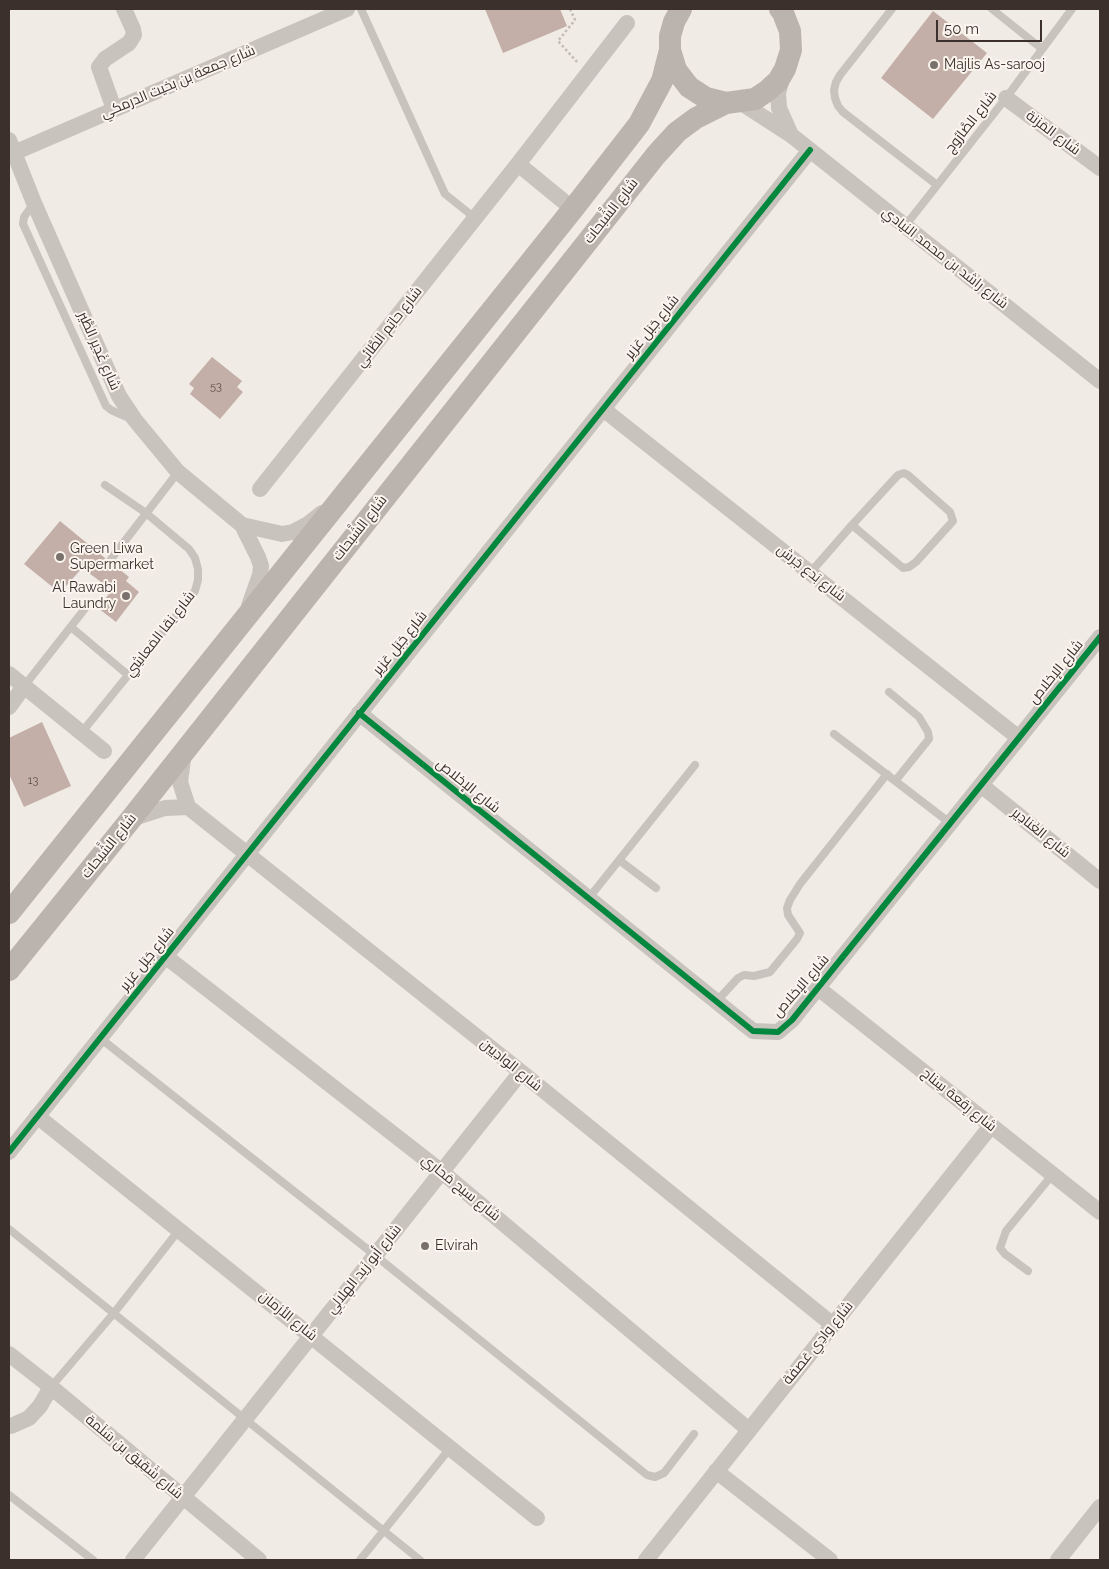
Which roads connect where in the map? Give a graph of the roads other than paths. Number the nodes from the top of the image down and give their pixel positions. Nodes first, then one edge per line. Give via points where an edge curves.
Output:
1 (124, 9) edge
2 (345, 9) edge
3 (361, 9) edge
4 (681, 9) edge
5 (780, 9) edge
6 (892, 9) edge
7 (992, 9) edge
8 (1072, 9) edge
9 (791, 20) edge
10 (627, 23) dead end
11 (1042, 49) junction
12 (670, 50) junction
13 (786, 69) junction
14 (1006, 98) junction
15 (733, 103) junction
16 (114, 109) junction
17 (791, 135) junction
18 (10, 149) edge
19 (810, 150) junction
20 (518, 164) junction
21 (1100, 168) edge
22 (937, 185) junction
23 (573, 209) junction
24 (475, 218) junction
25 (905, 226) junction
26 (1100, 381) edge
27 (603, 409) junction
28 (178, 472) junction
29 (105, 485) dead end
30 (260, 489) dead end
31 (338, 499) junction
32 (146, 513) junction
33 (242, 525) junction
34 (852, 525) junction
35 (111, 559) dead end
36 (810, 573) junction
37 (87, 606) dead end
38 (245, 618) junction
39 (71, 627) junction
40 (1100, 637) edge
41 (9, 674) edge
42 (128, 675) junction
43 (25, 685) junction
44 (889, 692) dead end
45 (9, 707) edge
46 (359, 713) junction
47 (82, 732) junction
48 (834, 734) dead end
49 (1019, 738) junction
50 (185, 750) junction
51 (104, 751) dead end
52 (695, 765) dead end
53 (887, 774) junction
54 (896, 780) junction
55 (981, 785) junction
56 (188, 807) junction
57 (131, 819) junction
58 (950, 823) junction
59 (246, 855) junction
60 (619, 860) junction
61 (1100, 881) edge
62 (656, 888) dead end
63 (588, 898) junction
64 (10, 911) edge
65 (165, 956) junction
66 (9, 970) edge
67 (818, 988) junction
68 (716, 1002) junction
69 (100, 1038) junction
70 (521, 1072) junction
71 (37, 1116) junction
72 (991, 1126) junction
73 (9, 1152) edge
74 (442, 1172) junction
75 (1053, 1174) junction
76 (1100, 1212) edge
77 (9, 1229) edge
78 (179, 1230) junction
79 (376, 1256) junction
80 (1028, 1271) dead end
81 (114, 1313) junction
82 (833, 1324) junction
83 (312, 1335) junction
84 (9, 1354) edge
85 (51, 1387) junction
86 (245, 1420) junction
87 (10, 1427) edge
88 (749, 1430) junction
89 (694, 1434) dead end
90 (451, 1447) junction
91 (716, 1471) junction
92 (9, 1495) edge
93 (183, 1498) junction
94 (1100, 1507) edge
95 (538, 1518) dead end
96 (383, 1531) junction
97 (93, 1560) edge
98 (133, 1560) edge
99 (259, 1560) edge
100 (360, 1560) edge
101 (420, 1560) edge
102 (646, 1560) edge
103 (830, 1560) edge
104 (1058, 1560) edge

1 - 16 street via 134,35 129,43 99,67
2 - 16 street, شارع جمعة بن بخيت الدرمكي
3 - 24 lane via 444,194
4 - 12 street via 670,36
5 - 9 street
6 - 22 lane via 840,75 834,90 835,98 843,112
7 - 11 lane
8 - 11 lane, شارع الصَّارُوج
9 - 13 street via 791,50
10 - 20 street, شارع حاتِم الطَّائي
11 - 14 lane, شارع الصَّارُوج
12 - 15 street via 676,70 688,87 706,98
12 - 23 street via 662,81 639,124
13 - 15 street, شارع الشَّبحات via 778,81 755,99
13 - 17 street, شارع راشد بن محمد النيادي via 778,93 779,108
14 - 21 street, شارع المَزنة
14 - 22 lane, شارع الصَّارُوج
15 - 17 street, شارع راشد بن محمد النيادي
15 - 50 street, شارع الشَّبحات via 696,118 677,132 656,155
16 - 18 street, شارع جمعة بن بخيت الدرمكي
17 - 19 street, شارع راشد بن محمد النيادي
18 - 28 street, شارع غَدِير الطَّير via 119,396
19 - 25 street, شارع راشد بن محمد النيادي
19 - 27 street, شارع جَبَل عَزير
20 - 23 street
20 - 24 street, شارع حاتِم الطَّائي
22 - 25 lane, شارع الصَّارُوج
23 - 31 street
24 - 30 street, شارع حاتِم الطَّائي
25 - 26 street, شارع راشد بن محمد النيادي
27 - 36 street, شارع بَدع جَرش
27 - 46 street, شارع جَبَل عَزير
28 - 32 lane
28 - 33 street, شارع غَدِير الطَّير
29 - 32 lane, شارع نِقا المَعاشِي
31 - 33 street, شارع غَدِير الطَّير via 293,532 273,534
31 - 38 street
32 - 35 lane
32 - 42 lane, شارع نِقا المَعاشِي via 189,548 195,558 198,580 189,600
33 - 38 street, شارع غَدِير الطَّير via 261,566
34 - 34 lane via 898,475 904,473 950,512 953,521 916,562 903,568
34 - 36 lane
36 - 49 street, شارع بَدع جَرش
37 - 39 lane
38 - 64 street
39 - 42 lane
39 - 43 lane
40 - 49 street, شارع الإخلاص
41 - 43 street
42 - 47 lane, شارع نِقا المَعاشِي
43 - 45 street
43 - 47 street
44 - 54 lane via 919,717 929,739
46 - 59 street, شارع جَبَل عَزير
46 - 63 street, شارع الإخلاص
47 - 51 street
48 - 53 lane
49 - 55 street, شارع الإخلاص
50 - 56 street via 180,782
50 - 57 street, شارع الشَّبحات
52 - 60 lane
53 - 54 lane
53 - 68 lane via 790,900 788,916 800,933 797,939 770,972 738,978
54 - 58 lane
55 - 58 street, شارع الإخلاص
55 - 61 street, شارع الغَنادِير
56 - 57 street via 165,808
56 - 59 street, شارع الوادِيين
57 - 66 street, شارع الشَّبحات
58 - 67 street, شارع الإخلاص
59 - 65 street, شارع جَبَل عَزير
59 - 70 street, شارع الوادِيين
60 - 62 lane
60 - 63 lane
63 - 68 street, شارع الإخلاص
65 - 69 street, شارع جَبَل عَزير
65 - 74 street, شارع سيح مَحاري
67 - 68 street, شارع الإخلاص via 778,1032 753,1031
67 - 72 street, شارع رِقعة سِناح
69 - 71 street, شارع جَبَل عَزير
69 - 79 lane
70 - 74 street, شارع أبو زَيد الهِلالِي
70 - 82 street, شارع الوادِيين
71 - 73 street, شارع جَبَل عَزير
71 - 78 street, شارع الأزمان
72 - 75 street, شارع رِقعة سِناح
72 - 82 street, شارع وادِي عَصفة
74 - 79 street, شارع أبو زَيد الهِلالِي
74 - 88 street, شارع سيح مَحاري
75 - 76 street, شارع رِقعة سِناح
75 - 80 lane via 1006,1231 1000,1248
77 - 81 lane
78 - 81 lane
78 - 83 street, شارع الأزمان
79 - 83 street, شارع أبو زَيد الهِلالِي
79 - 89 lane via 647,1475 655,1477 664,1473
81 - 85 lane
81 - 86 lane
82 - 88 street, شارع وادِي عَصفة
83 - 86 street, شارع أبو زَيد الهِلالِي
83 - 90 street, شارع الأزمان
84 - 85 street, شارع شَقِيق بن سَلَمة
85 - 87 street via 29,1418
85 - 93 street, شارع شَقِيق بن سَلَمة
86 - 93 street, شارع أبو زَيد الهِلالِي
86 - 96 lane
88 - 91 street, شارع وادِي عَصفة
90 - 95 street, شارع الأزمان
90 - 96 lane
91 - 102 street, شارع وادِي عَصفة
91 - 103 street
92 - 97 lane
93 - 98 street, شارع أبو زَيد الهِلالِي
93 - 99 street, شارع شَقِيق بن سَلَمة
94 - 104 street
96 - 100 lane
96 - 101 lane

